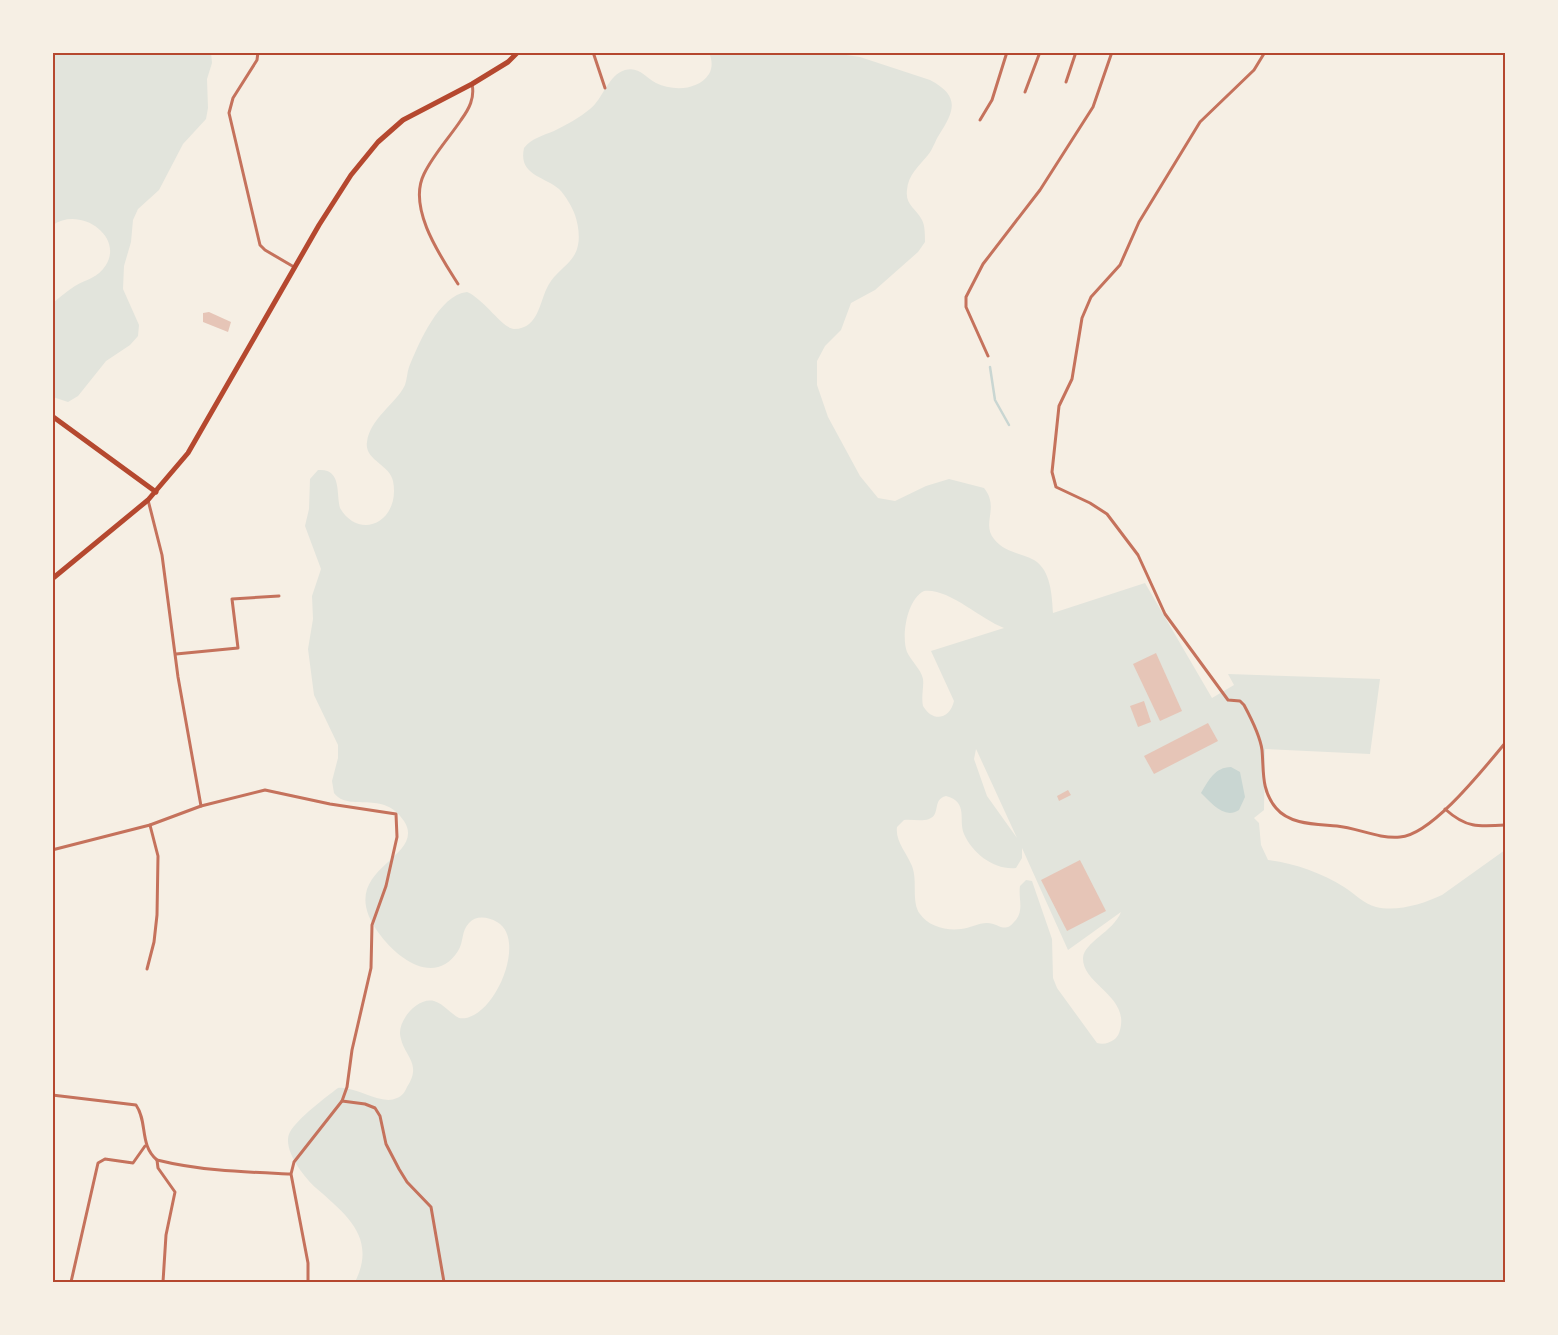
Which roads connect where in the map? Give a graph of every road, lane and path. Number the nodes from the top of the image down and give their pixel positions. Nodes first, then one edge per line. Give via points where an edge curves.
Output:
1 (258, 52) edge
2 (518, 52) edge
3 (593, 52) edge
4 (1007, 52) edge
5 (1040, 52) edge
6 (1076, 52) edge
7 (1112, 52) edge
8 (1265, 52) edge
9 (1066, 82) dead end
10 (472, 84) junction
11 (605, 88) dead end
12 (1025, 92) dead end
13 (980, 120) dead end
14 (294, 267) junction
15 (458, 284) dead end
16 (988, 356) dead end
17 (52, 416) edge
18 (156, 492) junction
19 (148, 500) junction
20 (52, 579) edge
21 (279, 596) dead end
22 (176, 654) junction
23 (1506, 742) edge
24 (201, 806) junction
25 (1445, 809) junction
26 (150, 825) junction
27 (1506, 825) edge
28 (52, 850) edge
29 (147, 969) dead end
30 (52, 1095) edge
31 (342, 1101) junction
32 (146, 1145) junction
33 (157, 1160) junction
34 (291, 1174) junction
35 (70, 1282) edge
36 (163, 1282) edge
37 (308, 1282) edge
38 (444, 1282) edge

1 - 14 street via 257,60 233,98 229,113 260,244
2 - 10 main road
3 - 11 street
4 - 13 street via 992,100
5 - 12 street
6 - 9 street
7 - 16 street via 1093,107 1040,190 983,264 966,297 966,307
8 - 25 street via 1254,70 1200,122 1139,222 1120,266 1091,297 1082,318 1072,379 1059,406 1052,472 1056,488 1107,514 1138,555 1164,614 1228,700 1240,701 1244,705 1261,746 1265,790 1279,811 1298,821 1349,827 1393,837 1416,833
10 - 14 main road via 412,115 382,138 351,174
10 - 15 street via 474,93 467,112 430,164 420,187 420,203 432,242
14 - 18 main road via 196,440
17 - 18 main road
18 - 19 main road
19 - 20 main road
19 - 22 street via 162,555
21 - 22 street via 232,599 238,648
22 - 24 street
23 - 25 street via 1475,780
24 - 26 street
24 - 31 street via 265,790 396,814 398,837 372,925 371,968
25 - 27 street via 1470,826
26 - 28 street
26 - 29 street via 158,856 158,876 156,924
30 - 32 street via 136,1106 141,1113
31 - 34 street via 294,1162
31 - 38 street via 365,1104 380,1116 386,1144 399,1170 431,1207
32 - 33 street
32 - 35 street via 133,1163 105,1159 98,1163
33 - 34 street via 198,1169
33 - 36 street via 158,1168 174,1192 166,1235
34 - 37 street via 308,1263

